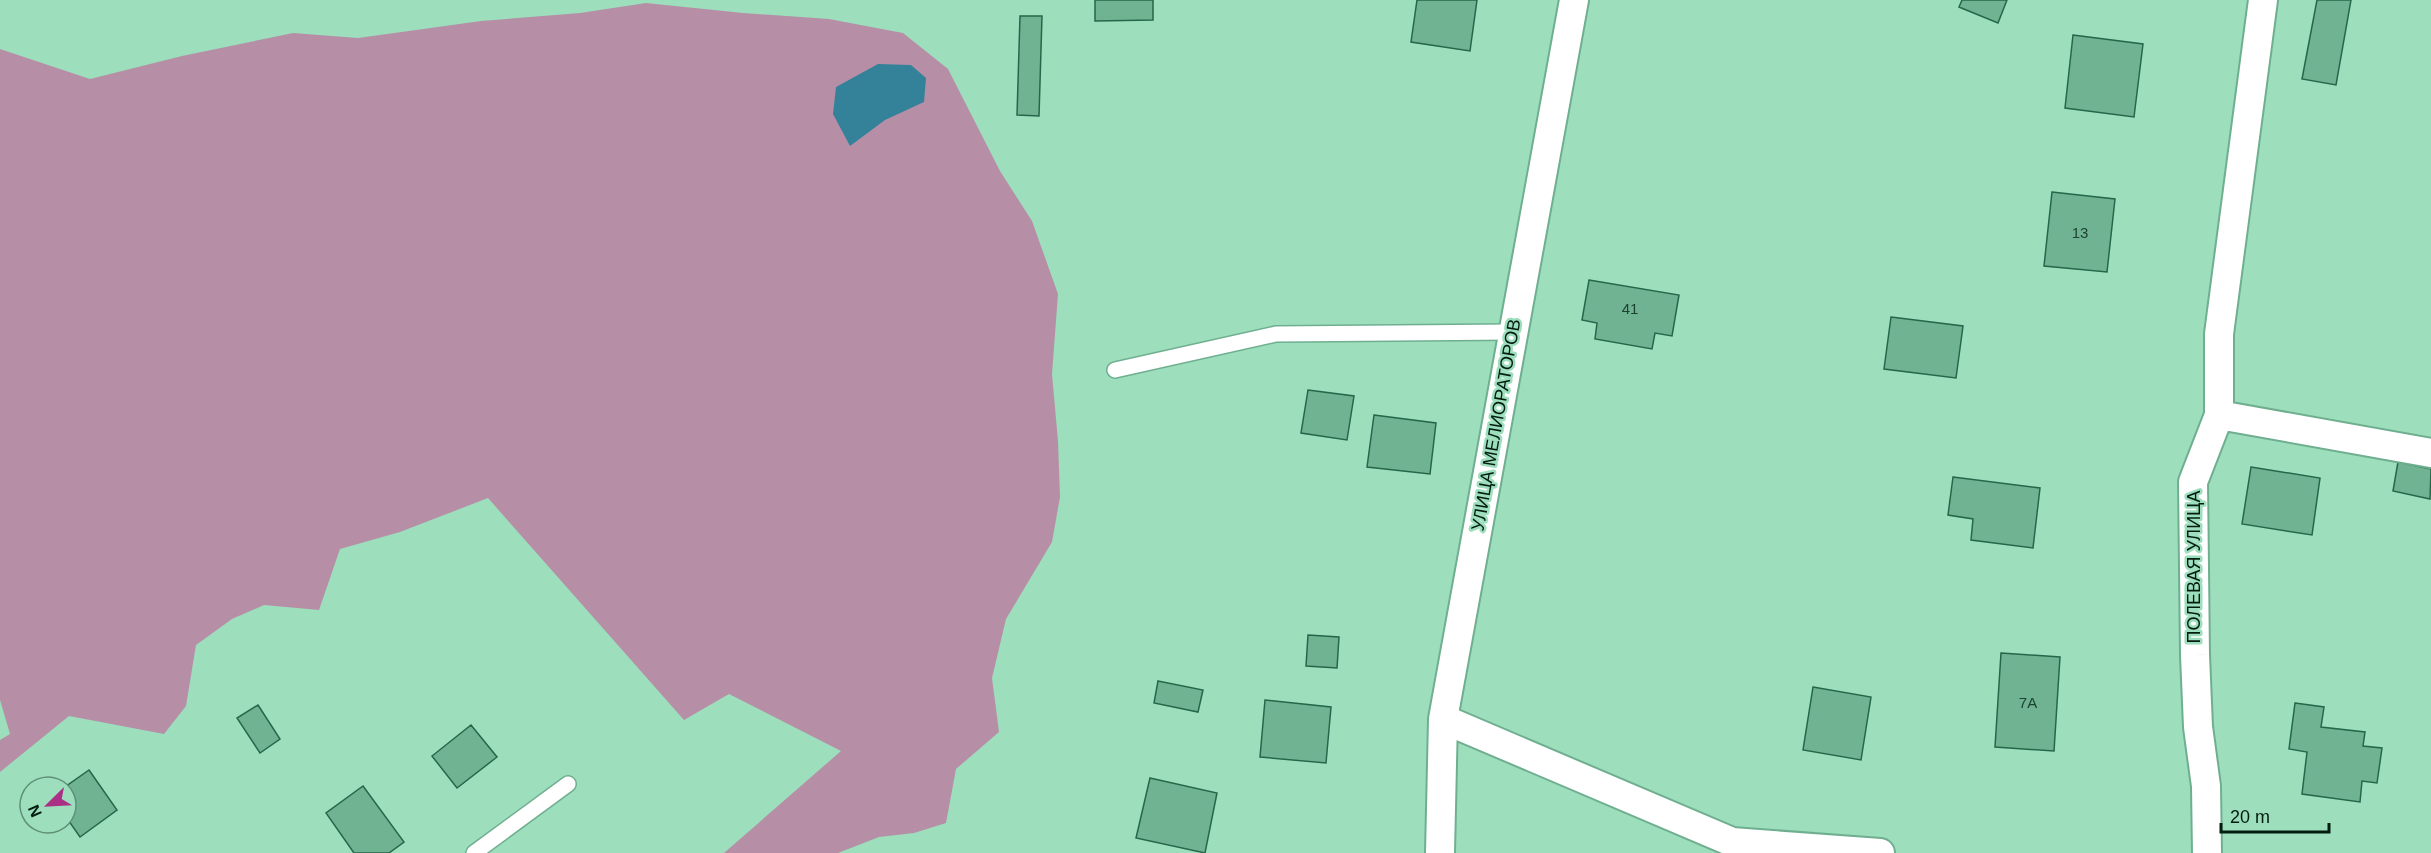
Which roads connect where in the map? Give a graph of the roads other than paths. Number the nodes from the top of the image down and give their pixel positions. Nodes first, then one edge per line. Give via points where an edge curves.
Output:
1 (1574, 0) edge
2 (2263, 0) edge
3 (1514, 332) junction
4 (1115, 370) dead end
5 (2219, 415) junction
6 (2431, 453) edge
7 (1443, 720) junction
8 (568, 784) dead end
9 (1726, 847) edge
10 (474, 853) edge
11 (1440, 853) edge
12 (1880, 853) edge
13 (2207, 853) edge

1 - 3 street, УЛИЦА МЕЛИОРАТОРОВ
2 - 5 street, ПОЛЕВАЯ УЛИЦА via 2219,334
3 - 4 lane via 1276,334
3 - 7 street, УЛИЦА МЕЛИОРАТОРОВ
5 - 6 street
5 - 13 street, ПОЛЕВАЯ УЛИЦА via 2193,482 2195,655 2198,727 2206,786
7 - 9 street
7 - 11 street, УЛИЦА МЕЛИОРАТОРОВ
8 - 10 lane
9 - 12 street

